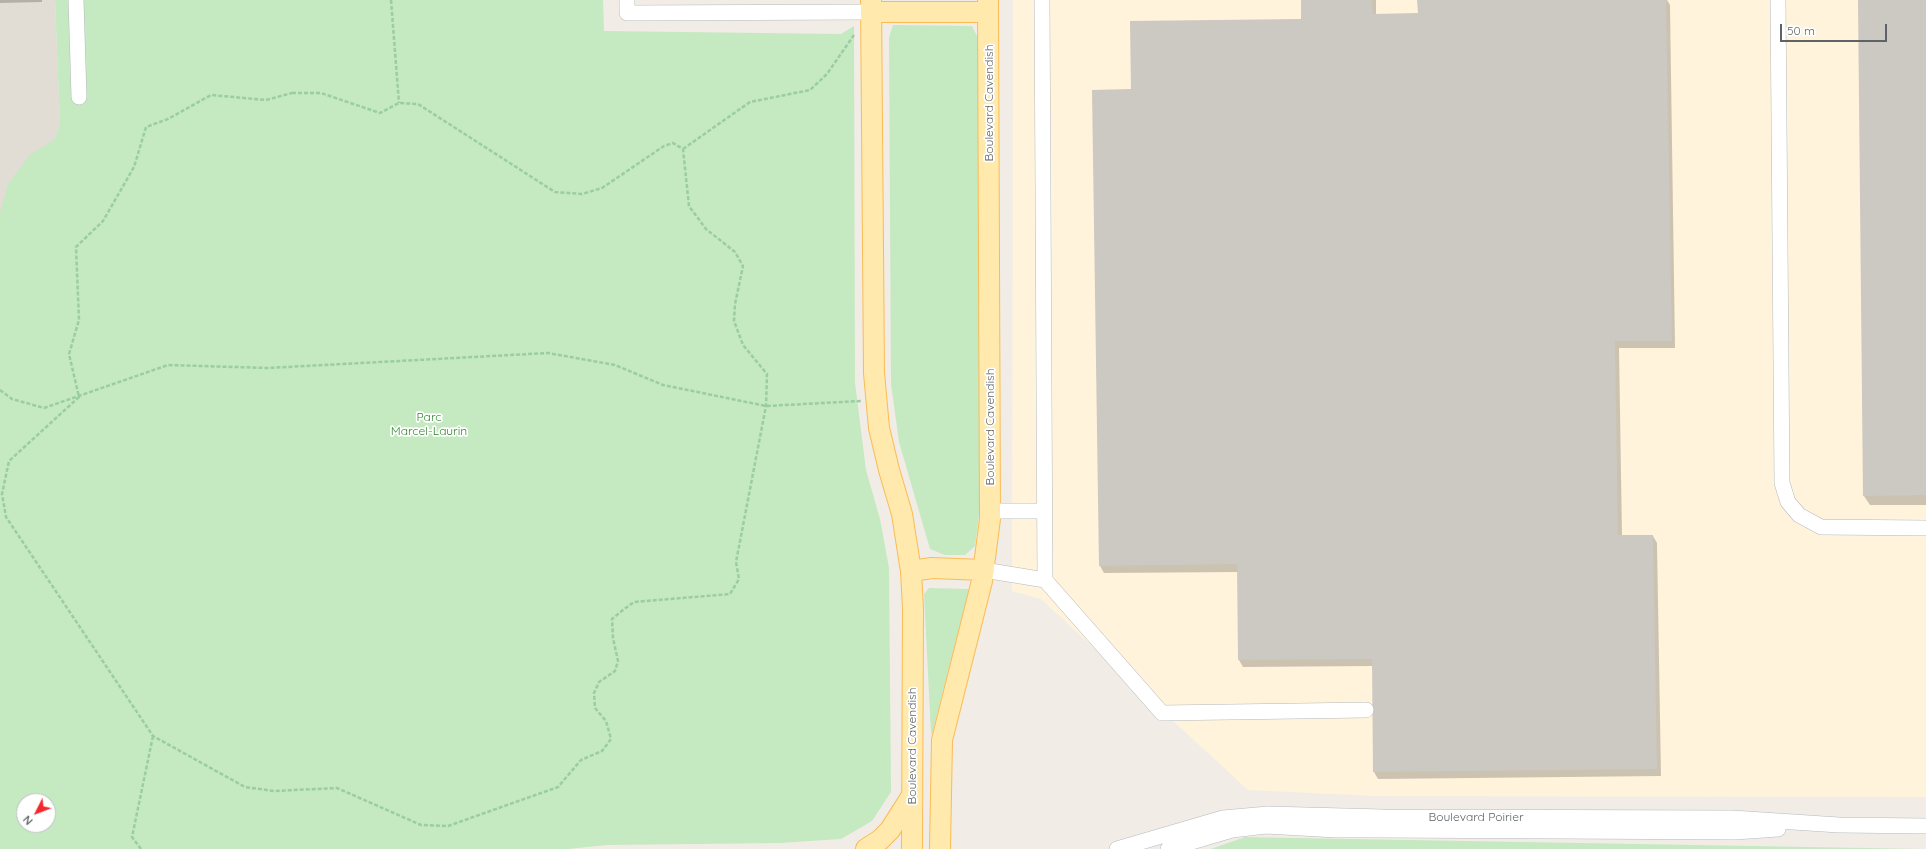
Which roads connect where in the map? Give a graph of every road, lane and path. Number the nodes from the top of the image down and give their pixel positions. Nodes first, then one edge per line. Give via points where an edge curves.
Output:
1 (76, 0) edge
2 (391, 0) edge
3 (627, 0) edge
4 (1042, 0) edge
5 (1778, 0) edge
6 (871, 6) edge
7 (988, 6) edge
8 (79, 97) dead end
9 (398, 104) junction
10 (683, 149) junction
11 (0, 390) edge
12 (78, 397) junction
13 (862, 402) dead end
14 (766, 406) junction
15 (990, 511) junction
16 (1045, 511) junction
17 (1926, 528) edge
18 (984, 570) junction
19 (911, 571) junction
20 (1045, 580) junction
21 (1366, 710) dead end
22 (153, 736) junction
23 (912, 797) junction
24 (1839, 825) junction
25 (1926, 826) edge
26 (140, 849) edge
27 (866, 849) edge
28 (912, 849) edge
29 (940, 849) edge
30 (1117, 849) edge
31 (1168, 849) edge

1 - 8 street
2 - 9 path
3 - 6 street via 627,13
4 - 16 street
5 - 17 street via 1782,483 1788,502 1799,515 1821,527
6 - 7 main road
6 - 10 path via 827,74 810,90 750,102
6 - 19 main road, Boulevard Cavendish via 875,386 883,446 903,520
7 - 15 main road, Boulevard Cavendish
9 - 10 path via 418,104 555,192 582,194 602,188 664,146 673,143
9 - 12 path via 380,113 321,93 292,94 266,100 211,95 168,119 146,127 134,167 103,221 76,248 78,320 69,354
10 - 14 path via 689,206 706,229 735,252 743,266 734,321 743,345 766,374
11 - 12 path via 12,398 44,408
12 - 14 path via 168,365 268,368 548,353 615,365 663,385
12 - 22 path via 9,461 2,494 6,516
13 - 14 path
14 - 22 path via 736,562 739,579 730,594 634,602 612,619 618,661 615,671 599,682 594,693 595,708 606,721 611,739 602,751 581,760 558,786 448,826 421,825 337,788 274,791 245,787
15 - 16 street
15 - 18 main road, Boulevard Cavendish
16 - 20 street
18 - 19 main road via 932,568
18 - 20 street
18 - 29 main road, Boulevard Cavendish via 943,736
19 - 23 main road, Boulevard Cavendish
20 - 21 street via 1162,714
22 - 26 path via 132,837
23 - 27 main road via 890,830
23 - 28 main road, Boulevard Cavendish
24 - 25 street, Boulevard Poirier
24 - 30 street, Boulevard Poirier via 1732,818 1268,814 1216,820
24 - 31 street, Boulevard Poirier via 1735,832 1336,830 1266,826 1232,830

